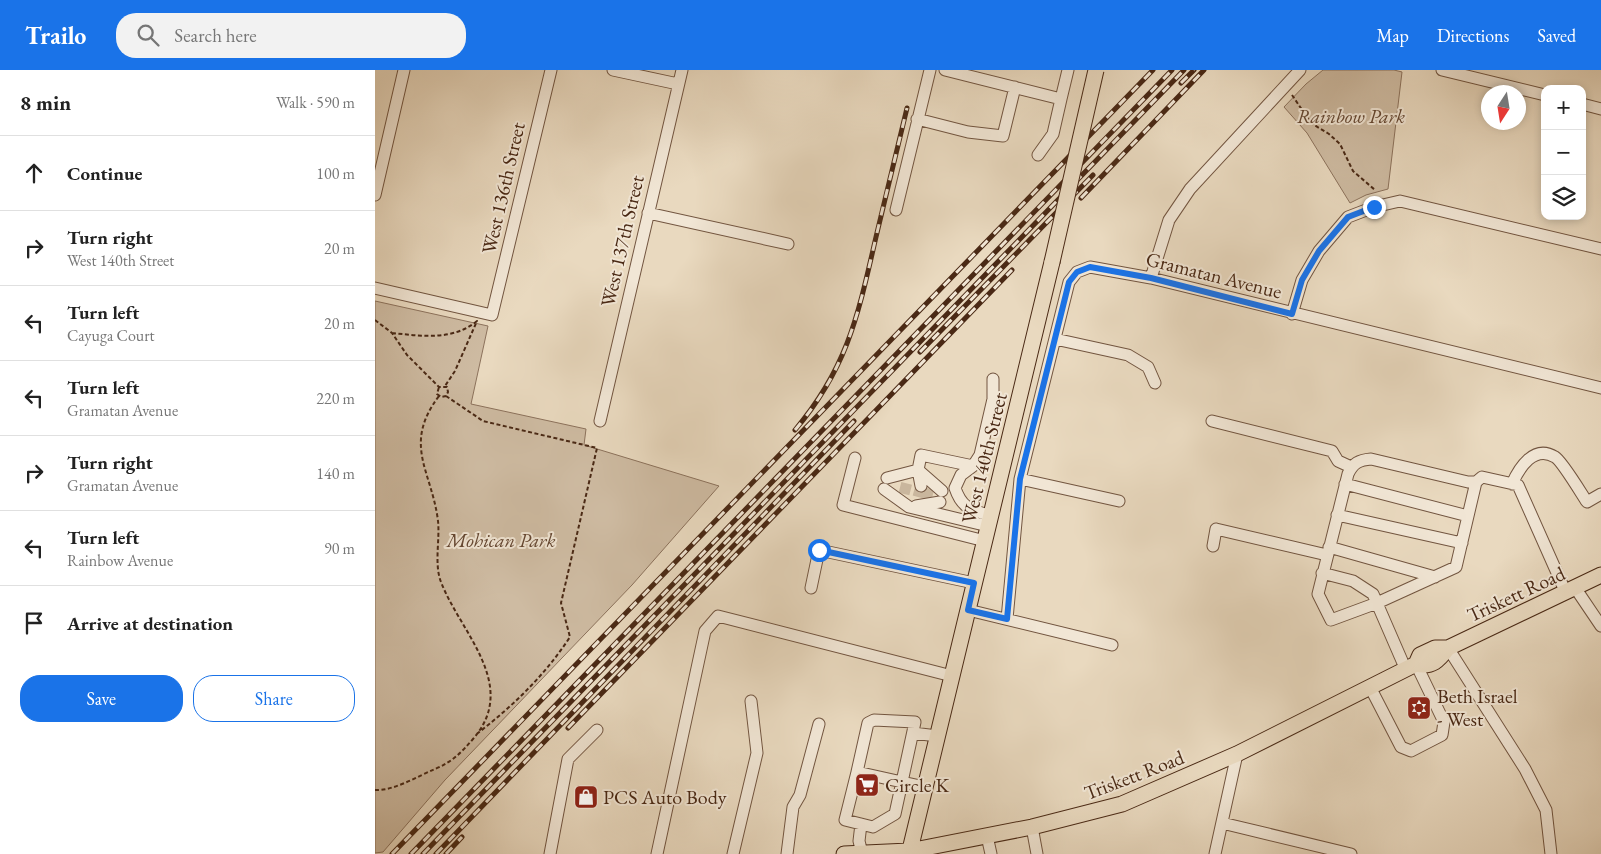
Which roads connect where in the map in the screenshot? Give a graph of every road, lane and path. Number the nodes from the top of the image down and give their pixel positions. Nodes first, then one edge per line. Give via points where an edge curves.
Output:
1 (404, 70) edge
2 (551, 70) edge
3 (613, 70) edge
4 (682, 70) edge
5 (930, 70) edge
6 (945, 70) edge
7 (1068, 70) edge
8 (1097, 70) edge
9 (1300, 70) edge
10 (1442, 70) edge
11 (678, 84) junction
12 (1015, 87) junction
13 (1541, 94) edge
14 (1292, 95) dead end
15 (1061, 99) junction
16 (1586, 105) edge
17 (1601, 109) edge
18 (917, 119) junction
19 (1038, 156) dead end
20 (1375, 190) dead end
21 (375, 195) edge
22 (896, 210) dead end
23 (648, 213) junction
24 (788, 244) dead end
25 (1601, 249) edge
26 (1151, 278) junction
27 (375, 288) edge
28 (1292, 314) junction
29 (375, 320) edge
30 (392, 333) junction
31 (1055, 338) junction
32 (993, 378) dead end
33 (1155, 383) dead end
34 (445, 386) junction
35 (439, 387) junction
36 (1601, 388) edge
37 (439, 396) junction
38 (446, 396) junction
39 (599, 421) dead end
40 (1212, 421) dead end
41 (855, 458) dead end
42 (973, 466) junction
43 (1351, 467) junction
44 (918, 470) junction
45 (1020, 479) junction
46 (1476, 482) junction
47 (1345, 484) junction
48 (1512, 484) junction
49 (896, 486) junction
50 (931, 494) junction
51 (1601, 494) edge
52 (1119, 501) dead end
53 (909, 507) junction
54 (1337, 515) junction
55 (1468, 516) junction
56 (990, 521) junction
57 (985, 541) junction
58 (1462, 543) junction
59 (1213, 546) dead end
60 (1328, 551) junction
61 (1322, 573) junction
62 (1601, 575) edge
63 (1435, 576) junction
64 (974, 583) junction
65 (811, 588) dead end
66 (1571, 591) junction
67 (1377, 603) junction
68 (968, 610) junction
69 (1007, 619) junction
70 (1601, 626) edge
71 (1112, 645) dead end
72 (1448, 648) junction
73 (1411, 667) junction
74 (952, 676) junction
75 (1370, 688) junction
76 (751, 701) dead end
77 (819, 724) dead end
78 (597, 730) dead end
79 (478, 733) junction
80 (913, 733) junction
81 (937, 736) junction
82 (1237, 754) junction
83 (857, 772) junction
84 (902, 782) junction
85 (925, 787) junction
86 (375, 790) edge
87 (1222, 823) junction
88 (861, 824) junction
89 (1031, 827) junction
90 (987, 836) junction
91 (948, 849) edge
92 (909, 852) edge
93 (862, 853) edge
94 (550, 854) edge
95 (657, 854) edge
96 (733, 854) edge
97 (787, 854) edge
98 (844, 854) edge
99 (991, 854) edge
100 (1037, 854) edge
101 (1215, 854) edge
102 (1351, 854) edge
103 (1551, 854) edge

1 - 21 street
2 - 27 street, West 136th Street via 492,315
3 - 11 street
4 - 11 street, West 137th Street
5 - 18 street
6 - 12 street
7 - 15 street
8 - 56 main road, West 140th Street, bridge
9 - 26 street via 1189,189 1169,220
10 - 13 street
11 - 23 street, West 137th Street
12 - 15 street
12 - 18 street via 1003,136 968,132
14 - 20 path via 1311,123 1340,144 1353,171
15 - 19 street via 1053,134
16 - 17 street
18 - 22 street
23 - 24 street
23 - 39 street, West 137th Street
25 - 28 street via 1400,201 1348,217 1319,251 1302,280
26 - 28 street, Gramatan Avenue
26 - 31 street, Gramatan Avenue via 1090,267 1077,272 1069,282
28 - 36 street, Gramatan Avenue
29 - 30 path
30 - 34 path via 447,336 477,321
30 - 35 path via 407,355
31 - 33 street via 1134,358 1148,367
31 - 45 street, Gramatan Avenue
32 - 42 street via 993,399 980,455
34 - 35 path
34 - 38 path
35 - 37 path
37 - 38 path
37 - 79 path via 422,428 419,446 438,521 440,580 481,652 492,689 486,719
38 - 79 path via 483,421 597,448 561,603 569,637 557,656 513,706
40 - 43 street via 1332,451 1339,461
41 - 57 street via 843,505
42 - 44 street via 921,455
42 - 56 street via 961,475 955,488 958,498 967,509
43 - 46 street via 1361,460 1371,459
43 - 47 street
44 - 49 street
44 - 49 street
44 - 50 street
44 - 50 street
45 - 52 street
45 - 69 street, Gramatan Avenue
46 - 48 street via 1482,477
46 - 55 street
47 - 54 street
47 - 55 street
48 - 51 street via 1524,462 1531,456 1544,454 1556,457 1587,502
48 - 66 street via 1519,486
49 - 53 street
49 - 53 street
50 - 53 street
50 - 53 street
53 - 56 street
54 - 58 street
54 - 60 street
55 - 58 street
56 - 57 main road, West 140th Street
57 - 64 main road, West 140th Street
58 - 63 street via 1457,567
59 - 60 street via 1216,529
60 - 61 street
60 - 63 street
61 - 67 street via 1353,581 1373,594
61 - 67 street via 1317,594 1331,620
62 - 66 main road, Triskett Road
63 - 67 street
64 - 65 street via 819,550
64 - 68 main road, West 140th Street
66 - 70 street
66 - 72 main road, Triskett Road
67 - 73 street
68 - 69 street
68 - 74 main road, West 140th Street
69 - 71 street
72 - 73 main road, Triskett Road via 1434,662
72 - 103 street via 1525,769 1546,810
73 - 75 main road, Triskett Road
73 - 75 street via 1444,722 1442,735 1411,751 1401,747
74 - 81 main road, West 140th Street
74 - 95 street via 718,616 705,631
75 - 82 main road, Triskett Road
76 - 96 street via 757,753
77 - 97 street via 800,795 793,806
78 - 94 street via 568,759
79 - 86 path via 451,762 402,783
80 - 81 street
80 - 83 street via 915,722 874,720 868,723
80 - 84 street
81 - 85 main road, West 140th Street
82 - 87 street
82 - 89 main road, Triskett Road via 1122,804
83 - 84 street
83 - 88 street via 845,820
84 - 85 street
84 - 88 street via 895,814 873,827
85 - 92 main road, West 140th Street
87 - 101 street
87 - 102 street
88 - 93 street via 859,841
89 - 90 main road, Triskett Road
89 - 100 street
90 - 91 main road, Triskett Road
90 - 99 street
91 - 92 main road, Triskett Road
92 - 93 main road, Triskett Road
93 - 98 main road, Triskett Road

